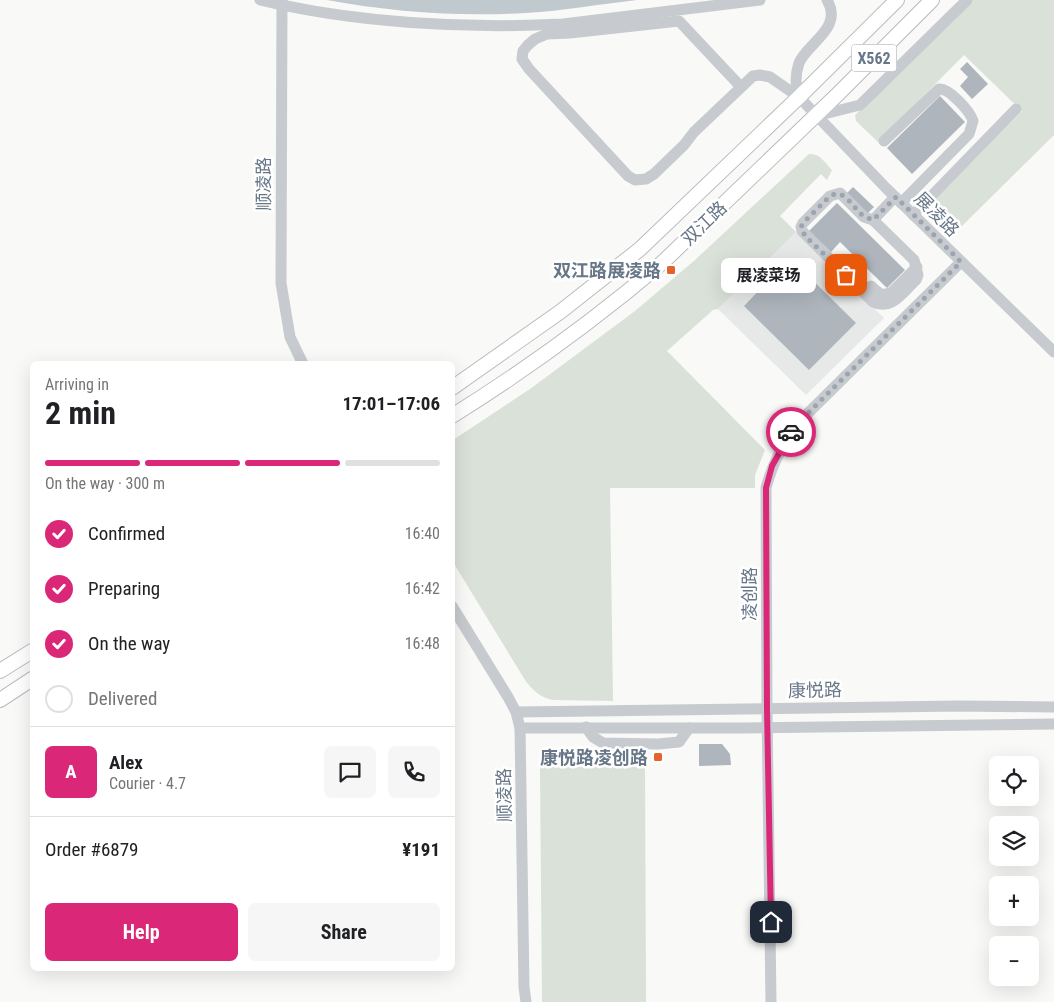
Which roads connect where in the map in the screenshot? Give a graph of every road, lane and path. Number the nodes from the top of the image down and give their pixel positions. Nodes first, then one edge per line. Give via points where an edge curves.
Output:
1 (260, 0) edge
2 (760, 0) edge
3 (827, 0) edge
4 (897, 0) edge
5 (932, 0) edge
6 (967, 0) edge
7 (282, 3) edge
8 (741, 87) junction
9 (799, 98) junction
10 (1016, 109) dead end
11 (816, 116) junction
12 (884, 141) dead end
13 (898, 200) junction
14 (913, 214) junction
15 (873, 220) junction
16 (961, 262) junction
17 (917, 267) junction
18 (871, 286) dead end
19 (1054, 352) edge
20 (302, 361) edge
21 (455, 386) edge
22 (455, 414) edge
23 (455, 611) edge
24 (30, 652) edge
25 (0, 671) edge
26 (30, 681) edge
27 (0, 700) edge
28 (1054, 707) edge
29 (767, 709) junction
30 (516, 712) junction
31 (1054, 724) edge
32 (586, 727) junction
33 (520, 728) junction
34 (689, 728) junction
35 (767, 728) junction
36 (526, 1002) edge
37 (771, 1002) edge

1 - 7 street
2 - 7 street via 534,25 435,24 342,15
3 - 9 street via 831,12 829,22 824,33 799,62 795,86
4 - 9 main road, 双江路 / X562
5 - 11 main road, 双江路 / X562
6 - 11 street via 860,105
7 - 20 street, 顺凌路 via 281,283 290,337
8 - 8 street via 654,174 636,180 628,176 529,69 522,59 523,51 535,39 546,34 679,21
8 - 9 street, 展凌路 via 753,76 760,75 770,77
9 - 11 street, 展凌路
9 - 21 main road, 双江路 / X562 via 640,249 560,312
10 - 14 street
11 - 13 street, 展凌路
11 - 22 main road, 双江路 / X562 via 634,287 533,364
12 - 13 street via 939,89 947,90 968,111 973,121 969,134
13 - 14 street, 展凌路
13 - 15 street
14 - 16 street, 展凌路
15 - 17 street via 911,256
15 - 17 street via 864,217 844,196 834,194 801,227 802,232 873,302 891,303 916,280
16 - 19 street, 展凌路
16 - 29 street, 凌创路 via 803,418 772,466 766,488
17 - 18 street via 886,295 879,294
23 - 30 street, 顺凌路
24 - 25 main road
26 - 27 main road
28 - 29 street, 康悦路
29 - 30 street, 康悦路
29 - 35 street, 凌创路
30 - 33 street, 顺凌路
31 - 35 street, 康悦路
32 - 33 street, 康悦路
32 - 34 street, 康悦路
32 - 34 street via 603,743 658,744 679,742
33 - 36 street, 顺凌路
34 - 35 street, 康悦路
35 - 37 street, 凌创路

